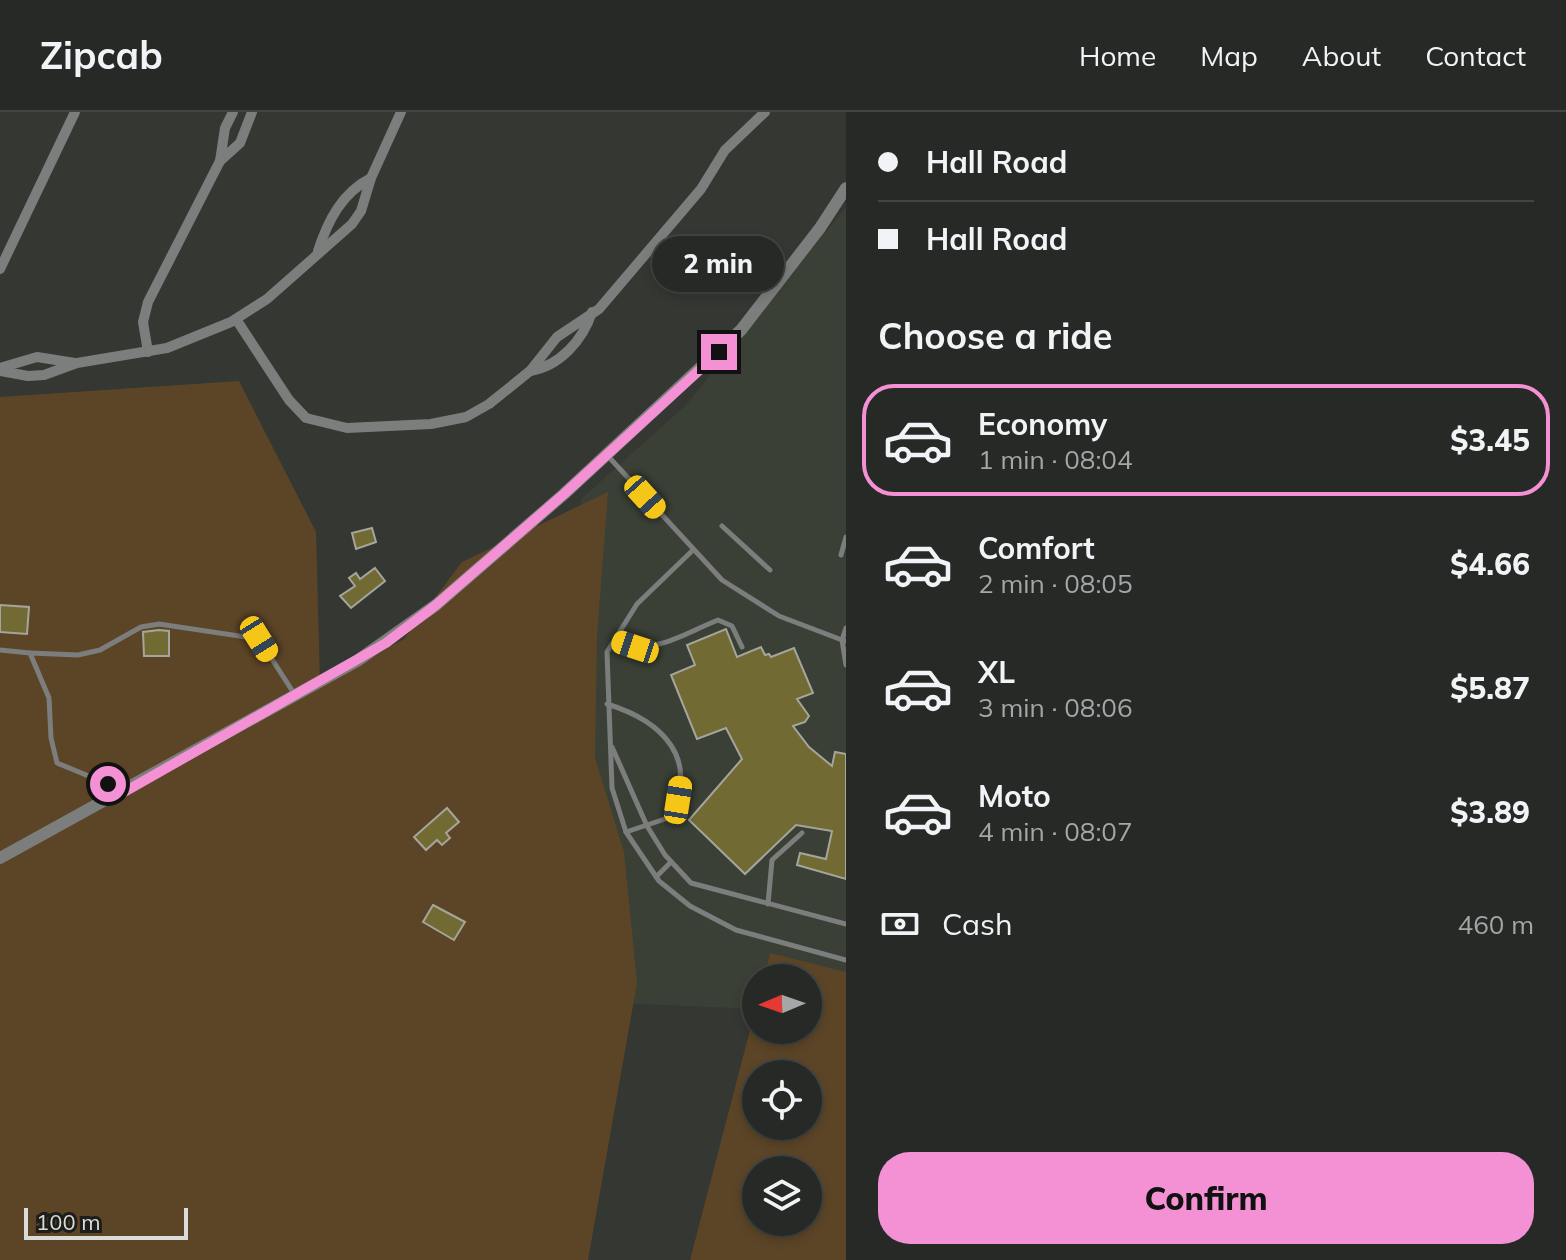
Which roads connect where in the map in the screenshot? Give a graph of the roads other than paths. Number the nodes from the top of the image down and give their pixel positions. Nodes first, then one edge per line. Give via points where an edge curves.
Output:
1 (75, 112) edge
2 (233, 112) edge
3 (252, 112) edge
4 (401, 112) edge
5 (765, 112) edge
6 (220, 161) junction
7 (371, 178) junction
8 (846, 188) edge
9 (318, 251) junction
10 (0, 269) edge
11 (596, 311) junction
12 (236, 319) junction
13 (148, 352) junction
14 (77, 363) junction
15 (0, 369) edge
16 (530, 371) junction
17 (607, 455) junction
18 (722, 526) dead end
19 (846, 537) edge
20 (693, 550) junction
21 (841, 555) dead end
22 (770, 570) dead end
23 (846, 628) edge
24 (614, 641) junction
25 (844, 641) edge
26 (742, 647) dead end
27 (0, 650) edge
28 (30, 653) junction
29 (846, 665) edge
30 (295, 695) junction
31 (607, 704) junction
32 (610, 742) junction
33 (119, 795) junction
34 (647, 826) junction
35 (626, 832) junction
36 (802, 833) dead end
37 (0, 858) edge
38 (671, 862) junction
39 (656, 877) junction
40 (768, 904) junction
41 (846, 924) edge
42 (846, 960) edge

1 - 10 street
2 - 6 street
3 - 6 street via 240,143
4 - 7 street
5 - 11 street via 725,150 701,189
6 - 13 street via 148,302 143,322
7 - 9 street via 348,192
7 - 9 street via 352,224
8 - 17 street via 741,330
9 - 12 street via 267,299
11 - 16 street via 557,337
11 - 16 street via 563,356
12 - 13 street
12 - 16 street via 289,400 306,418 325,425 431,424 466,417
13 - 14 street
14 - 15 street via 37,357
14 - 15 street via 28,376
17 - 20 lane
17 - 30 street via 436,605 386,643
18 - 22 lane
19 - 21 lane
20 - 24 lane via 637,604
20 - 25 lane via 722,580 779,616
23 - 25 lane
24 - 26 lane via 654,647 718,620 732,626
24 - 31 lane via 607,652
25 - 29 lane
27 - 28 lane
28 - 30 lane via 78,655 159,624 259,639
28 - 33 lane via 49,698 57,763 108,784
30 - 33 street
31 - 32 lane
31 - 34 lane via 656,725 677,760 678,800 668,818
32 - 34 lane
32 - 35 lane via 612,788
33 - 37 street
34 - 35 lane
34 - 38 lane
35 - 39 lane
36 - 40 lane via 772,860
38 - 39 lane
38 - 40 lane via 691,883
39 - 42 lane via 690,906 736,930
40 - 41 lane

